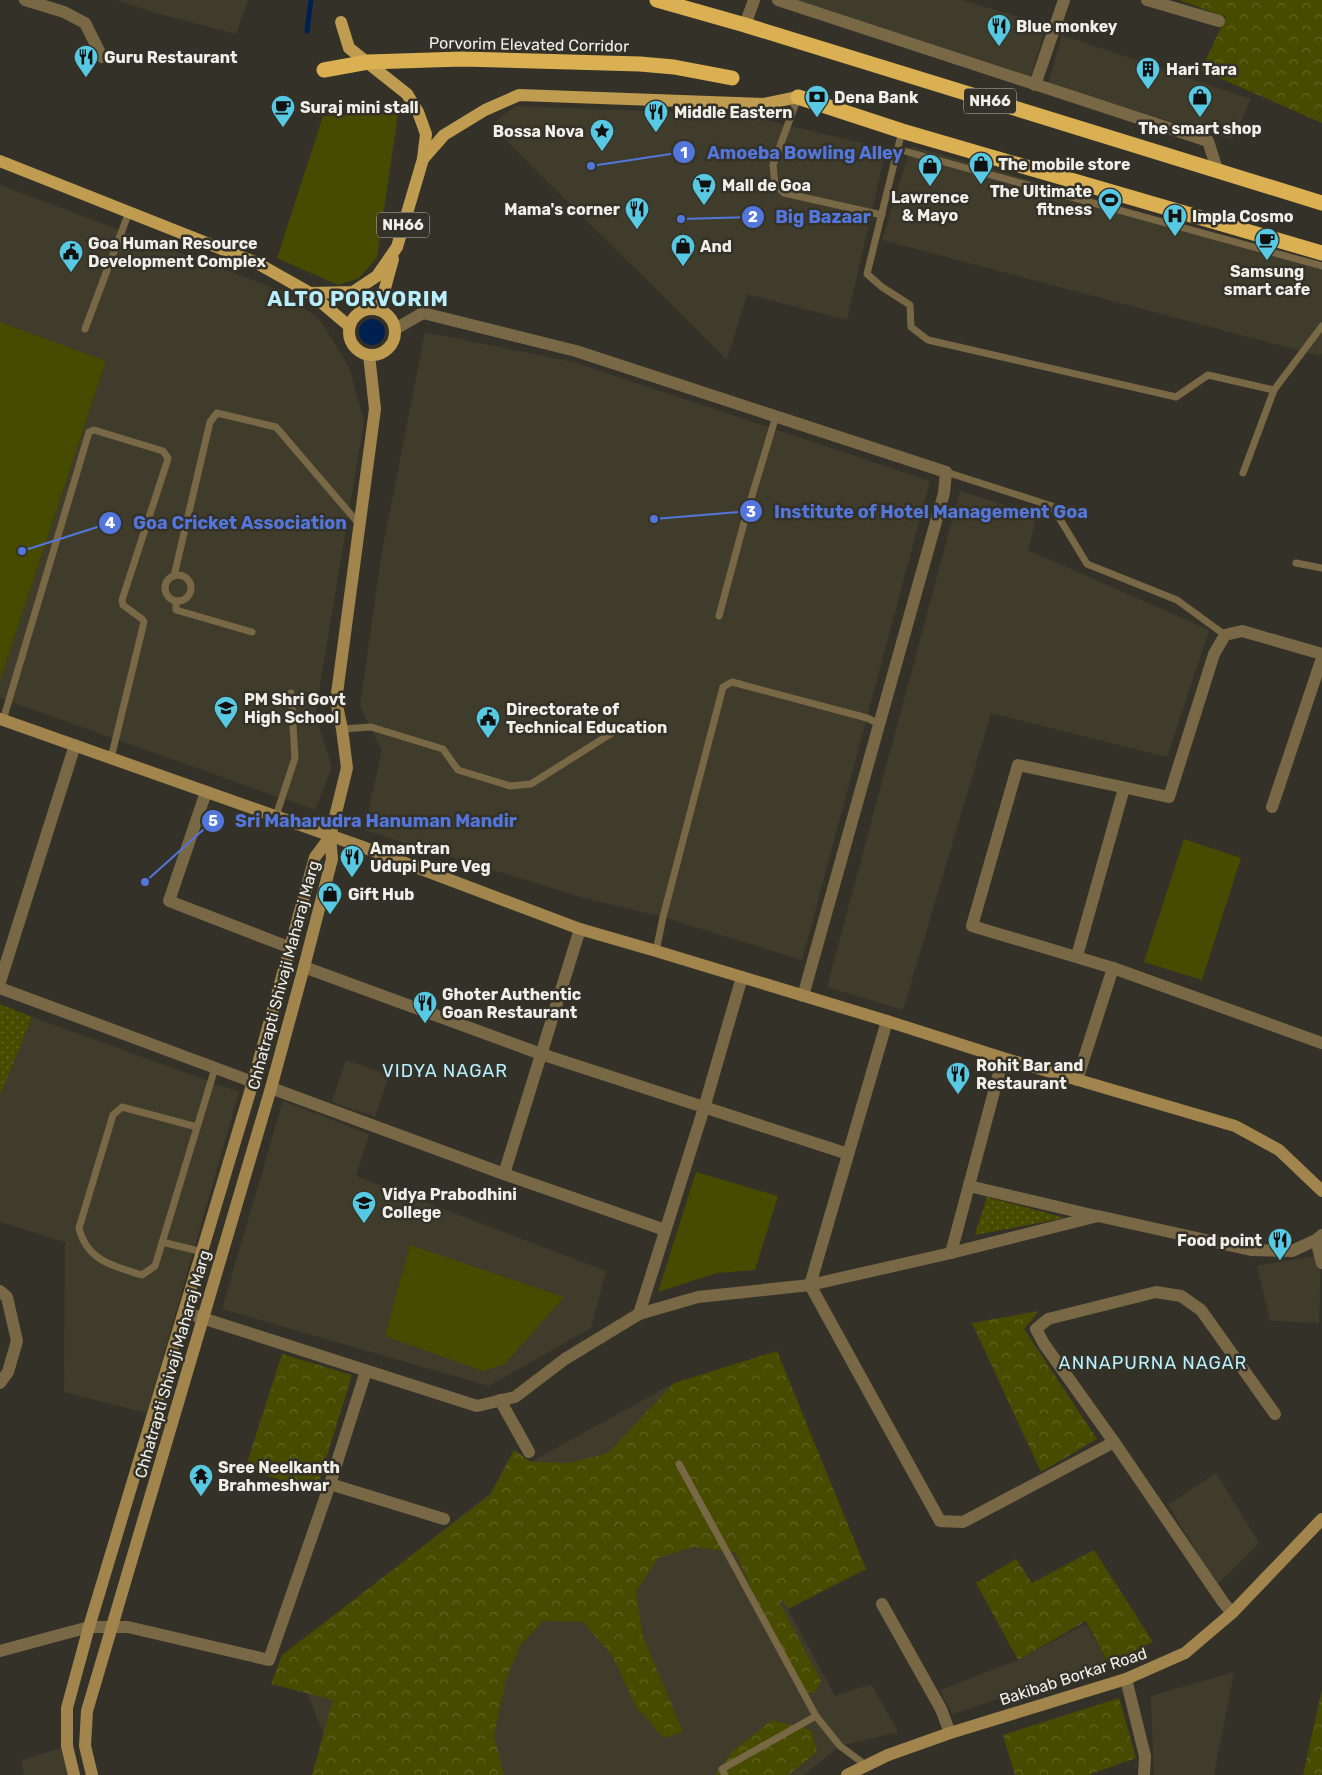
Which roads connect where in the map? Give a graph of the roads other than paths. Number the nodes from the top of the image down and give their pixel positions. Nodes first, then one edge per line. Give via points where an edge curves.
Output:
1 (25, 0) edge
2 (657, 0) edge
3 (754, 0) edge
4 (778, 0) edge
5 (1064, 0) edge
6 (1147, 0) edge
7 (1219, 21) dead end
8 (341, 22) dead end
9 (745, 26) junction
10 (102, 57) dead end
11 (368, 62) junction
12 (324, 70) dead end
13 (732, 78) dead end
14 (1035, 85) junction
15 (798, 97) junction
16 (902, 131) junction
17 (897, 148) junction
18 (423, 159) junction
19 (0, 162) edge
20 (1218, 172) junction
21 (1322, 203) edge
22 (128, 212) junction
23 (882, 215) junction
24 (397, 247) junction
25 (1322, 253) edge
26 (1322, 266) edge
27 (310, 293) junction
28 (379, 310) junction
29 (349, 326) junction
30 (1322, 326) edge
31 (85, 329) dead end
32 (395, 329) junction
33 (369, 355) junction
34 (1274, 390) junction
35 (776, 416) junction
36 (946, 472) junction
37 (1243, 473) dead end
38 (359, 524) junction
39 (1296, 563) dead end
40 (1322, 568) edge
41 (174, 576) junction
42 (176, 601) junction
43 (719, 616) dead end
44 (252, 632) dead end
45 (1225, 636) junction
46 (1322, 654) edge
47 (1322, 658) edge
48 (291, 693) dead end
49 (1, 720) edge
50 (880, 724) junction
51 (623, 726) dead end
52 (342, 730) junction
53 (75, 745) junction
54 (111, 758) junction
55 (1124, 788) junction
56 (206, 792) junction
57 (1272, 807) dead end
58 (276, 816) junction
59 (330, 836) junction
60 (580, 929) junction
61 (291, 948) junction
62 (656, 951) junction
63 (1077, 956) junction
64 (304, 967) junction
65 (1113, 968) junction
66 (742, 977) junction
67 (0, 982) edge
68 (0, 988) edge
69 (803, 996) junction
70 (887, 1021) junction
71 (1322, 1043) edge
72 (541, 1054) junction
73 (1003, 1058) junction
74 (215, 1068) junction
75 (1077, 1080) junction
76 (253, 1082) junction
77 (271, 1088) junction
78 (704, 1108) junction
79 (197, 1127) junction
80 (848, 1154) junction
81 (504, 1174) junction
82 (969, 1186) junction
83 (1322, 1191) edge
84 (1098, 1216) junction
85 (666, 1230) junction
86 (1319, 1237) edge
87 (162, 1242) junction
88 (202, 1252) junction
89 (951, 1253) junction
90 (1322, 1263) edge
91 (810, 1284) junction
92 (0, 1290) edge
93 (185, 1312) junction
94 (639, 1314) junction
95 (202, 1318) junction
96 (366, 1371) junction
97 (0, 1383) edge
98 (500, 1400) junction
99 (1274, 1414) dead end
100 (1114, 1442) junction
101 (529, 1452) dead end
102 (679, 1464) dead end
103 (330, 1484) junction
104 (444, 1519) dead end
105 (1322, 1519) edge
106 (882, 1604) dead end
107 (1232, 1613) junction
108 (112, 1626) junction
109 (89, 1627) junction
110 (0, 1652) edge
111 (1126, 1679) junction
112 (816, 1716) junction
113 (950, 1733) junction
114 (867, 1766) junction
115 (74, 1775) edge
116 (92, 1775) edge
117 (724, 1775) edge
118 (847, 1775) edge
119 (1144, 1775) edge

1 - 10 street via 64,12 86,23
2 - 9 highway, NH66
3 - 9 street
4 - 14 street
5 - 14 street
6 - 7 street
8 - 11 main road via 350,48
9 - 20 highway, NH66
11 - 12 highway, Porvorim Elevated Corridor
11 - 13 highway, Porvorim Elevated Corridor via 462,59 640,64
11 - 18 main road via 407,94 418,112 426,134
14 - 20 street via 1208,141
15 - 16 highway, NH66
15 - 18 main road, NH66 via 764,104 519,95 485,110 444,135
15 - 23 lane via 773,165 775,184 784,193
16 - 17 lane
16 - 25 highway, NH66
17 - 23 lane
17 - 26 lane
18 - 24 main road, NH66
19 - 22 main road
20 - 21 highway, NH66
22 - 27 main road via 257,263
22 - 31 lane
23 - 34 lane via 867,274 910,305 911,327 928,340 1176,397 1208,374
24 - 27 main road, NH66 via 377,276 353,292
24 - 28 main road
27 - 29 main road
28 - 29 main road via 364,310 352,319
28 - 32 main road via 390,317
29 - 33 main road via 355,348
30 - 34 lane
32 - 33 main road via 388,348
32 - 35 street via 423,313 576,351
33 - 38 street via 374,409
34 - 37 lane
35 - 36 street
35 - 43 lane
36 - 45 lane via 1052,506 1087,564 1177,600
36 - 50 street via 944,493
38 - 41 lane via 276,427 217,413 210,422
38 - 52 street via 336,701
39 - 40 lane
41 - 42 lane via 165,589
41 - 42 lane via 186,578 191,589 184,599
42 - 44 lane via 176,610
45 - 46 street via 1242,631
45 - 55 street via 1214,654 1169,797
47 - 57 street
48 - 58 lane via 295,758
49 - 53 street
49 - 54 lane via 89,432 94,430 163,451 167,462 122,600 123,605 144,622
50 - 62 lane via 732,682 723,687
50 - 69 street
51 - 52 lane via 531,784 510,786 458,770 443,749 371,727
52 - 59 street via 347,768
53 - 54 street
53 - 67 street
54 - 56 street
55 - 63 street
55 - 63 street via 1018,765 972,926
56 - 58 street
56 - 61 street via 169,901
58 - 59 street
59 - 60 street
59 - 61 street, Chhatrapti Shivaji Maharaj Marg via 315,857
59 - 64 street, Chhatrapti Shivaji Maharaj Marg via 332,859
60 - 62 street
60 - 72 street
61 - 76 street, Chhatrapti Shivaji Maharaj Marg
62 - 66 street
63 - 65 street
64 - 72 street
64 - 77 street, Chhatrapti Shivaji Maharaj Marg
65 - 71 street
65 - 75 street
66 - 69 street
66 - 78 street
68 - 74 street
69 - 70 street
70 - 73 street
70 - 80 street
72 - 78 street
72 - 81 street
73 - 75 street
73 - 82 street
74 - 76 street
74 - 79 lane
75 - 83 street via 1235,1126 1279,1150
76 - 88 street, Chhatrapti Shivaji Maharaj Marg
77 - 81 street
77 - 95 street, Chhatrapti Shivaji Maharaj Marg
78 - 80 street
78 - 85 street
79 - 87 lane
79 - 87 lane via 122,1107 113,1115 79,1228 82,1239 94,1255 108,1265 142,1275 155,1266
80 - 91 street
81 - 85 street
82 - 84 street
82 - 89 street
84 - 86 street via 1252,1250 1292,1251
84 - 89 street
85 - 94 street
86 - 90 street
87 - 88 lane
88 - 93 street, Chhatrapti Shivaji Maharaj Marg
89 - 91 street
91 - 94 street via 698,1297
91 - 100 street via 940,1521 964,1522
92 - 97 street via 7,1297 16,1341 8,1372
93 - 95 street
93 - 109 street, Chhatrapti Shivaji Maharaj Marg
94 - 98 street via 565,1359 514,1397
95 - 96 street
95 - 108 street, Chhatrapti Shivaji Maharaj Marg
96 - 98 street via 477,1406
96 - 103 street
98 - 101 street
99 - 100 street via 1201,1310 1181,1296 1156,1292 1048,1319 1036,1329
100 - 107 street
102 - 112 lane
103 - 104 street
103 - 108 street via 269,1660
105 - 107 street, Bakibab Borkar Road
106 - 113 street via 941,1709
107 - 111 street, Bakibab Borkar Road via 1185,1653
108 - 109 street
108 - 116 street, Chhatrapti Shivaji Maharaj Marg via 87,1711 85,1746
109 - 110 street
109 - 115 street, Chhatrapti Shivaji Maharaj Marg via 67,1708 67,1746
111 - 113 street, Bakibab Borkar Road
111 - 119 street via 1145,1756
112 - 114 lane via 840,1746
112 - 117 lane via 722,1769
113 - 114 street, Bakibab Borkar Road
114 - 118 street, Bakibab Borkar Road

